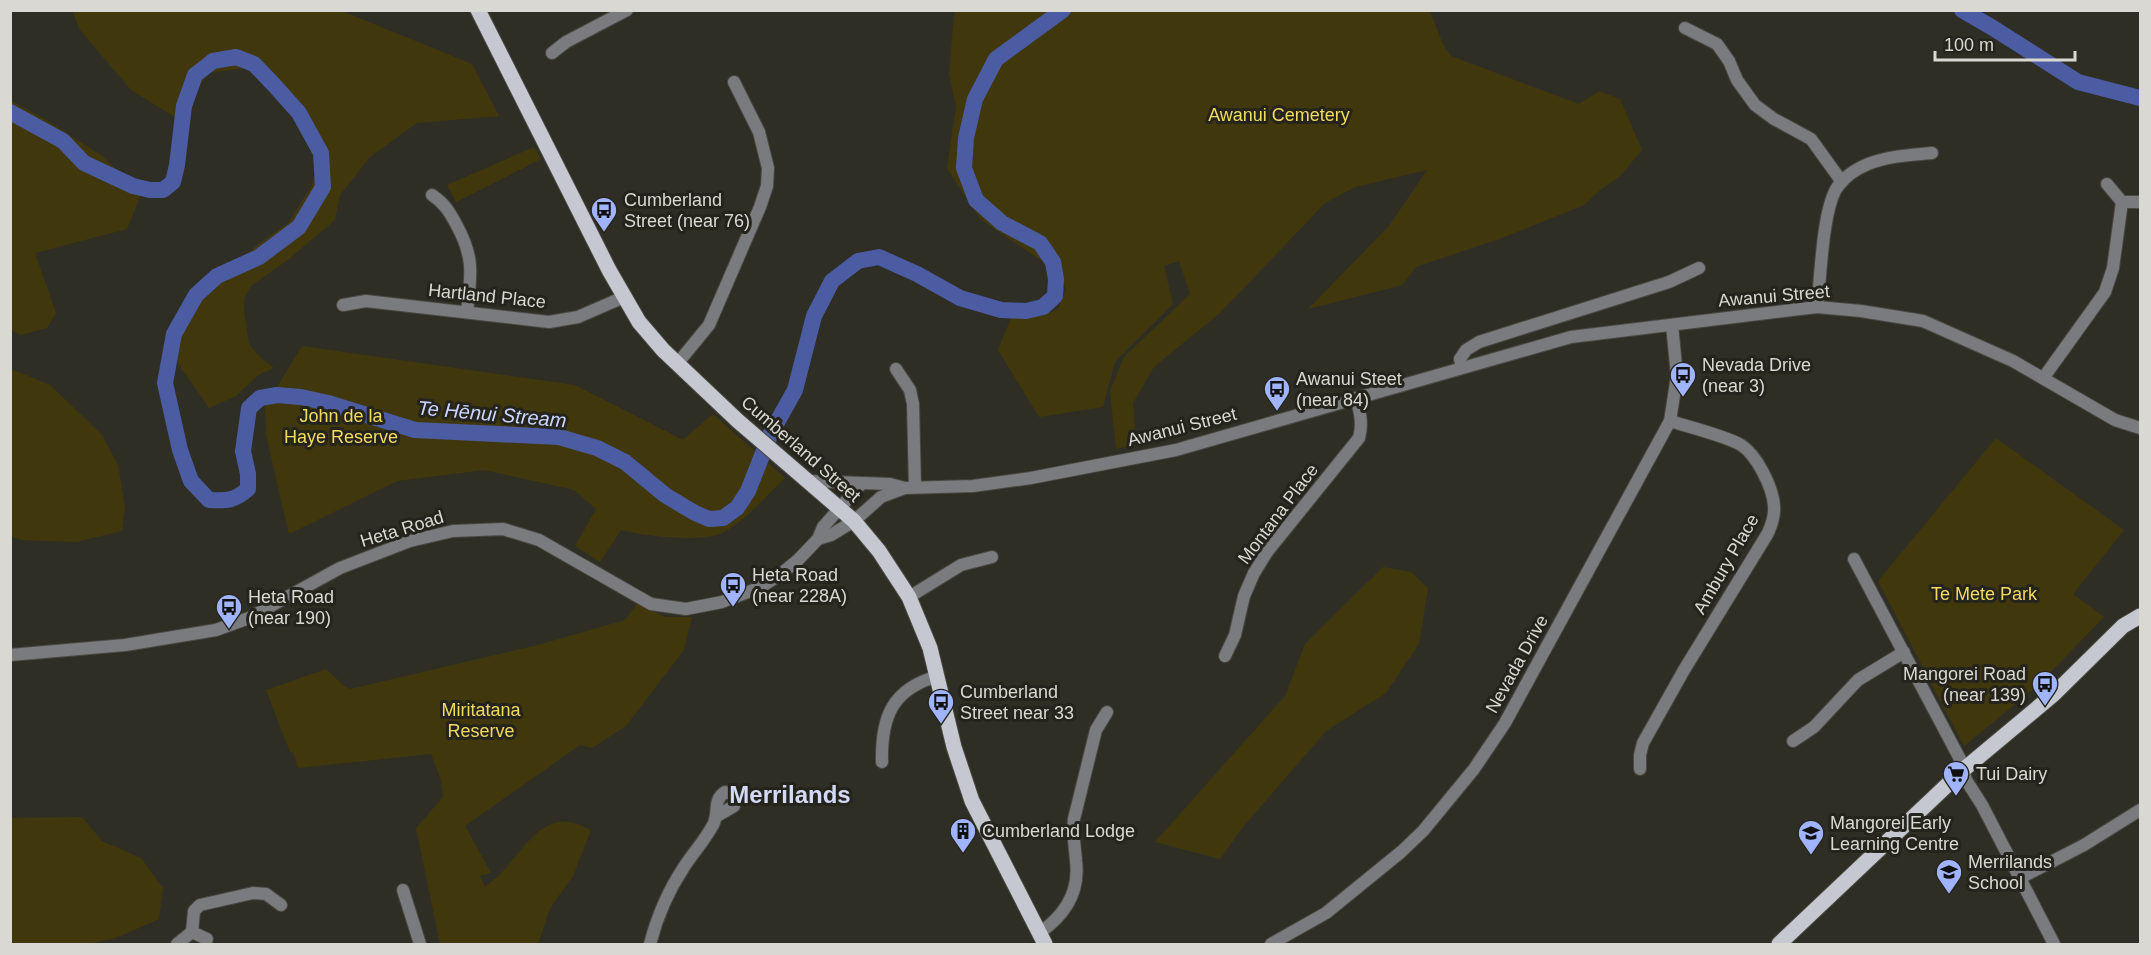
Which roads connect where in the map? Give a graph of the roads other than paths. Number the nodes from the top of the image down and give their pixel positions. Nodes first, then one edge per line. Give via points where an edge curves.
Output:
1 (478, 10) edge
2 (627, 10) edge
3 (1685, 28) dead end
4 (552, 53) dead end
5 (734, 82) dead end
6 (1932, 153) dead end
7 (1842, 182) junction
8 (2107, 184) dead end
9 (432, 195) dead end
10 (2122, 202) junction
11 (2140, 202) edge
12 (1699, 268) dead end
13 (624, 297) junction
14 (343, 305) dead end
15 (1817, 307) junction
16 (467, 312) junction
17 (1672, 325) junction
18 (677, 364) junction
19 (1462, 367) junction
20 (896, 369) dead end
21 (2044, 377) junction
22 (1356, 398) junction
23 (1670, 421) junction
24 (2140, 428) edge
25 (807, 481) junction
26 (862, 483) junction
27 (910, 488) junction
28 (840, 508) junction
29 (854, 521) junction
30 (818, 539) junction
31 (992, 557) dead end
32 (1854, 559) dead end
33 (909, 597) junction
34 (2140, 616) edge
35 (1904, 652) junction
36 (10, 655) edge
37 (1225, 656) dead end
38 (938, 676) junction
39 (1107, 712) dead end
40 (1792, 741) dead end
41 (882, 762) dead end
42 (1640, 769) dead end
43 (1963, 770) junction
44 (2140, 810) edge
45 (717, 816) dead end
46 (2020, 879) junction
47 (403, 890) dead end
48 (280, 905) dead end
49 (192, 932) junction
50 (207, 939) dead end
51 (1042, 939) edge
52 (177, 945) edge
53 (420, 945) edge
54 (650, 945) edge
55 (1271, 945) edge
56 (1779, 945) edge
57 (2054, 945) edge

1 - 13 main road, Cumberland Street
2 - 4 street
3 - 7 street via 1717,44 1755,105 1811,139
5 - 18 street via 759,132 768,168 767,186 709,325
6 - 7 street via 1896,156 1868,164
7 - 15 street via 1827,218
8 - 10 street
9 - 16 street via 445,205 467,244 471,263
10 - 11 street
10 - 21 street via 2113,268 2105,292
12 - 19 street via 1670,282 1479,342 1466,350 1460,359
13 - 16 street, Hartland Place via 589,314 560,321
13 - 18 main road, Cumberland Street via 649,334
14 - 16 street, Hartland Place via 366,301
15 - 17 street, Awanui Street
15 - 21 street, Awanui Street via 1923,321
17 - 19 street, Awanui Street via 1571,337
17 - 23 street, Nevada Drive via 1677,376
18 - 25 main road, Cumberland Street
19 - 22 street, Awanui Street
20 - 27 street via 910,390 915,420
21 - 24 street, Awanui Street via 2102,414
22 - 27 street, Awanui Street via 1152,456 1002,483
22 - 37 street, Montana Place via 1361,420 1359,438 1254,573 1244,596 1236,635
23 - 42 street, Ambury Place via 1740,444 1750,452 1772,493 1775,508 1768,533 1643,743
23 - 55 street, Nevada Drive via 1506,723 1474,769 1401,852 1326,913
25 - 26 street, Awanui Street
25 - 28 main road, Cumberland Street
26 - 27 street, Awanui Street
26 - 28 street
27 - 29 street, Awanui Street via 881,497
28 - 29 main road, Cumberland Street
28 - 30 street, Heta Road
29 - 30 street, Heta Road
29 - 33 main road, Cumberland Street
30 - 36 street, Heta Road via 782,574 761,587 722,602 686,609 651,604 538,540 503,529 453,531 410,541 340,568 249,618 216,630 125,645
31 - 33 street via 961,565
32 - 35 street
33 - 38 main road, Cumberland Street
34 - 43 main road via 2123,626 2054,694
35 - 40 street via 1858,680 1814,727
35 - 43 street
38 - 41 street via 908,689 894,703 884,728
38 - 51 main road, Cumberland Street via 954,747 972,801
39 - 51 street via 1096,730 1074,819 1074,891 1063,913
43 - 46 street
43 - 56 main road
44 - 46 street
45 - 54 street via 674,883
46 - 57 street
47 - 53 street
48 - 49 street via 266,894 253,893 200,906 194,911
49 - 50 street
49 - 52 street

